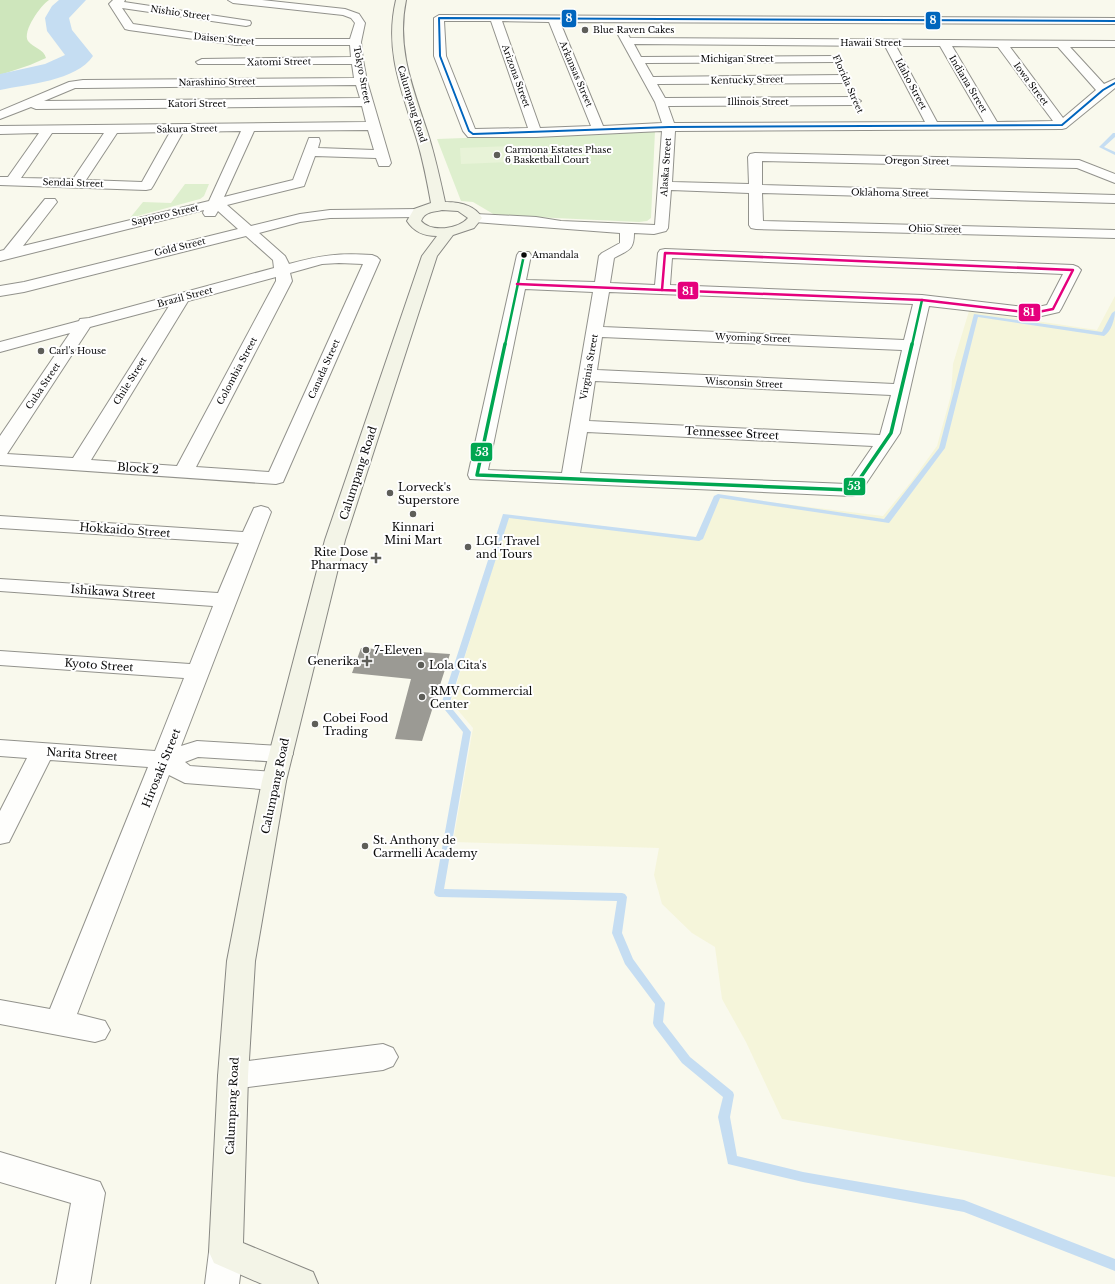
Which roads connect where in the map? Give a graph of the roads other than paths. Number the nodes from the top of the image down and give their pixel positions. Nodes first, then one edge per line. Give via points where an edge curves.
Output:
1 (233, 0) edge
2 (401, 0) edge
3 (117, 2) edge
4 (255, 3) junction
5 (306, 8) junction
6 (495, 18) junction
7 (553, 19) junction
8 (614, 19) junction
9 (821, 20) junction
10 (1103, 20) junction
11 (1115, 21) edge
12 (246, 22) junction
13 (1115, 34) edge
14 (214, 40) junction
15 (626, 41) junction
16 (237, 42) junction
17 (299, 42) junction
18 (355, 42) junction
19 (829, 42) junction
20 (889, 43) junction
21 (944, 43) junction
22 (1001, 43) junction
23 (1061, 44) junction
24 (1115, 44) edge
25 (836, 59) junction
26 (357, 60) junction
27 (637, 60) junction
28 (202, 62) junction
29 (846, 79) junction
30 (361, 81) junction
31 (648, 81) junction
32 (191, 82) junction
33 (1115, 83) edge
34 (1103, 90) junction
35 (856, 101) junction
36 (367, 102) junction
37 (661, 102) junction
38 (27, 105) junction
39 (0, 115) edge
40 (1062, 125) junction
41 (373, 126) junction
42 (867, 126) junction
43 (933, 126) junction
44 (993, 126) junction
45 (669, 127) junction
46 (249, 128) junction
47 (178, 129) junction
48 (0, 130) edge
49 (48, 130) junction
50 (112, 130) junction
51 (599, 130) junction
52 (536, 133) junction
53 (383, 158) joint
54 (1115, 179) edge
55 (6, 181) edge
56 (77, 183) junction
57 (665, 186) junction
58 (755, 190) junction
59 (1115, 199) edge
60 (50, 202) dead end
61 (213, 204) junction
62 (439, 207) junction
63 (118, 213) dead end
64 (417, 218) junction
65 (473, 221) junction
66 (627, 228) junction
67 (106, 229) junction
68 (249, 230) junction
69 (429, 231) junction
70 (448, 232) junction
71 (233, 234) junction
72 (1115, 234) edge
73 (596, 237) junction
74 (5, 254) edge
75 (524, 255) dead end
76 (430, 256) junction
77 (607, 256) junction
78 (372, 260) joint
79 (281, 270) junction
80 (517, 284) junction
81 (602, 288) junction
82 (662, 290) junction
83 (0, 291) edge
84 (181, 299) junction
85 (922, 300) junction
86 (86, 322) junction
87 (595, 332) junction
88 (911, 345) junction
89 (0, 347) edge
90 (587, 375) junction
91 (901, 390) junction
92 (579, 426) junction
93 (886, 441) junction
94 (0, 450) edge
95 (0, 459) edge
96 (79, 464) junction
97 (184, 471) junction
98 (276, 478) joint
99 (570, 478) junction
100 (261, 512) dead end
101 (0, 522) edge
102 (250, 538) junction
103 (0, 585) edge
104 (226, 600) junction
105 (0, 658) edge
106 (198, 672) junction
107 (0, 748) edge
108 (43, 751) junction
109 (281, 754) junction
110 (164, 760) junction
111 (274, 781) junction
112 (0, 835) edge
113 (0, 1012) edge
114 (59, 1023) junction
115 (95, 1030) dead end
116 (383, 1057) dead end
117 (233, 1076) junction
118 (0, 1167) edge
119 (226, 1252) junction
120 (73, 1284) edge
121 (222, 1284) edge
122 (301, 1284) edge

1 - 4 street, Tokyo Street
2 - 62 main road, Calumpang Road via 397,18 398,57 420,129
3 - 12 street, Nishio Street
3 - 14 street, Daisen Street via 129,27
4 - 5 street, Tokyo Street
4 - 12 street
5 - 17 street
5 - 18 street, Tokyo Street via 345,12 355,16 360,23
6 - 7 street
6 - 52 street, Arizona Street
6 - 52 street via 439,18 440,56 469,131 482,135
7 - 8 street
7 - 51 street, Arkansas Street
8 - 9 street
8 - 15 street, Alaska Street
9 - 10 street
9 - 19 street, Florida Street
10 - 11 street
10 - 13 street
12 - 16 street
14 - 16 street, Daisen Street
14 - 28 street
15 - 19 street, Hawaii Street
15 - 27 street, Alaska Street
16 - 17 street, Daisen Street
17 - 18 street, Daisen Street
18 - 26 street, Tokyo Street
19 - 20 street, Hawaii Street
19 - 25 street, Florida Street
20 - 21 street, Hawaii Street
20 - 43 street, Idaho Street
21 - 22 street, Hawaii Street
21 - 44 street, Indiana Street
22 - 23 street, Hawaii Street
22 - 40 street, Iowa Street
23 - 24 street, Hawaii Street
23 - 34 street
25 - 27 street, Michigan Street
25 - 29 street, Florida Street
26 - 28 street, Xatomi Street
26 - 30 street, Tokyo Street
27 - 31 street, Alaska Street
28 - 32 street
29 - 31 street, Kentucky Street
29 - 35 street, Florida Street
30 - 32 street, Narashino Street
30 - 36 street, Tokyo Street
31 - 37 street, Alaska Street
32 - 38 street, Narashino Street via 73,85
33 - 34 street
34 - 40 street
35 - 37 street, Illinois Street
35 - 42 street, Florida Street
36 - 38 street, Katori Street
36 - 41 street, Tokyo Street
37 - 45 street, Alaska Street
38 - 39 street
40 - 44 street
41 - 46 street, Sakura Street
41 - 53 street, Tokyo Street
42 - 43 street
42 - 45 street
43 - 44 street
45 - 51 street
45 - 57 street, Alaska Street
46 - 47 street, Sakura Street
46 - 61 street
47 - 50 street, Sakura Street
47 - 56 street, Sendai Street via 146,186
48 - 49 street, Sakura Street
49 - 50 street, Sakura Street
49 - 55 street
50 - 56 street
51 - 52 street
53 - 61 street, Sapporo Street via 312,147 299,183
54 - 58 street, Oregon Street via 1079,164 755,157
55 - 56 street, Sendai Street
57 - 58 street, Oklahoma Street
57 - 66 street, Alaska Street via 661,228
58 - 59 street, Oklahoma Street
58 - 72 street, Ohio Street via 756,225
60 - 74 street
61 - 67 street, Sapporo Street
61 - 68 street, Colombia Street via 223,208
61 - 71 street via 209,212
62 - 64 main road
62 - 65 main road via 464,209 472,213
63 - 67 street
64 - 68 street, Gold Street via 314,216
64 - 69 main road via 420,228
65 - 70 main road via 466,228
65 - 73 street, Alaska Street via 534,227 561,225
66 - 73 street, Alaska Street
66 - 77 street via 627,244
67 - 74 street, Sapporo Street
68 - 71 street, Gold Street
68 - 79 street, Colombia Street via 280,259
69 - 70 main road
69 - 76 main road, Calumpang Road
70 - 76 main road, Calumpang Road
71 - 79 street via 265,264
71 - 83 street, Gold Street
73 - 77 street
75 - 80 street
76 - 109 main road, Calumpang Road via 335,540
77 - 81 street, Virginia Street
78 - 79 street, Brazil Street via 339,258
78 - 98 street, Canada Street
79 - 84 street, Brazil Street
79 - 97 street, Colombia Street via 284,281
80 - 81 street
80 - 99 street via 477,475
81 - 82 street
81 - 87 street, Virginia Street
82 - 85 street
82 - 85 street via 665,253 1073,270 1053,309 1033,313
84 - 86 street, Brazil Street
84 - 96 street, Chile Street
85 - 88 street
86 - 89 street, Brazil Street
86 - 94 street, Cuba Street
87 - 88 street, Wyoming Street
87 - 90 street, Virginia Street
88 - 91 street
90 - 91 street, Wisconsin Street
90 - 92 street, Virginia Street
91 - 93 street via 891,434
92 - 93 street, Tennessee Street
92 - 99 street, Virginia Street
93 - 99 street via 852,490
95 - 96 street, Block 2
96 - 97 street, Block 2
97 - 98 street, Block 2
100 - 102 street, Hirosaki Street
101 - 102 street, Hokkaido Street
102 - 104 street, Hirosaki Street
103 - 104 street, Ishikawa Street
104 - 106 street, Hirosaki Street
105 - 106 street, Kyoto Street
106 - 110 street, Hirosaki Street
107 - 108 street, Narita Street
108 - 110 street, Narita Street
108 - 112 street
109 - 110 street, Narita Street via 197,749
109 - 111 main road, Calumpang Road
110 - 111 street, Narita Street via 185,774
110 - 114 street, Hirosaki Street
111 - 117 main road, Calumpang Road via 241,961
113 - 114 street
114 - 115 street
116 - 117 street
117 - 119 main road, Calumpang Road
118 - 120 street via 89,1193
119 - 121 street
119 - 122 main road

